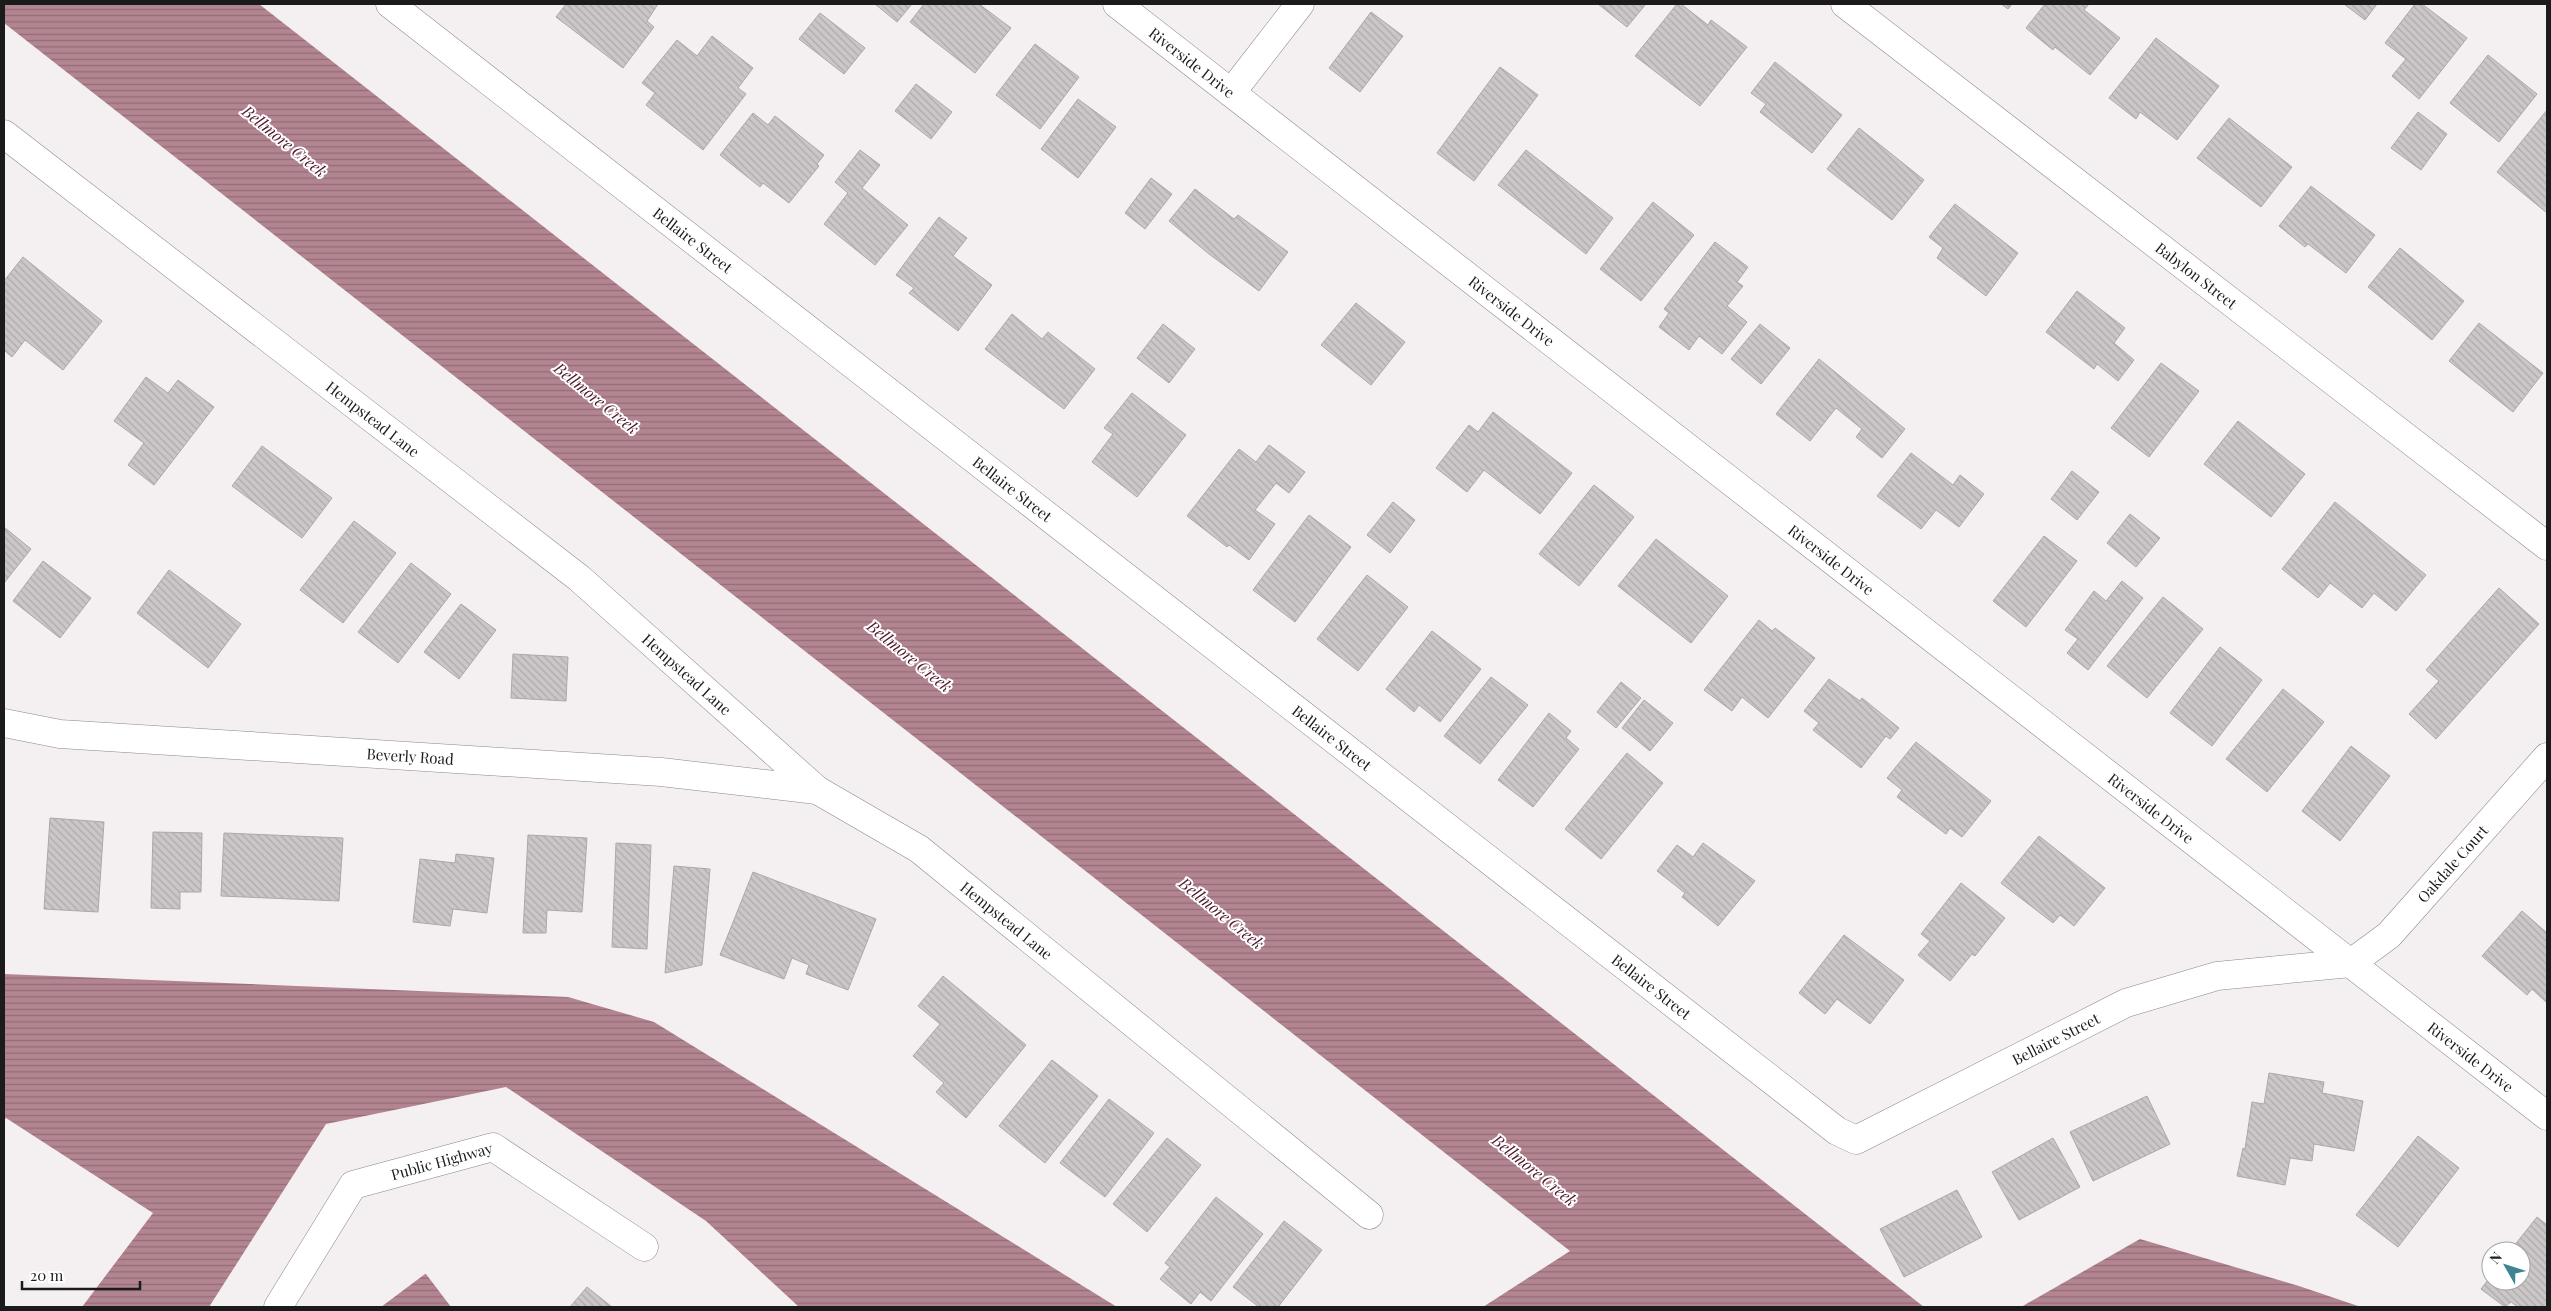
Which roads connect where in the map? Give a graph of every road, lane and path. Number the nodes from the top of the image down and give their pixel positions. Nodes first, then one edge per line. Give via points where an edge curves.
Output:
1 (390, 4) edge
2 (1117, 4) edge
3 (1300, 4) edge
4 (1845, 4) edge
5 (1231, 93) junction
6 (4, 134) edge
7 (2547, 546) edge
8 (4, 723) edge
9 (2547, 757) edge
10 (817, 790) junction
11 (2351, 963) junction
12 (2547, 1116) edge
13 (1369, 1216) dead end
14 (644, 1247) dead end
15 (278, 1307) edge

1 - 11 street, Bellaire Street via 1837,1131 1856,1140 2126,1003 2217,976
2 - 5 street, Riverside Drive
3 - 5 street
4 - 7 street, Babylon Street
5 - 11 street, Riverside Drive
6 - 10 street, Hempstead Lane via 579,578
8 - 10 street, Beverly Road via 60,734 661,772
9 - 11 street, Oakdale Court via 2389,935
10 - 13 street, Hempstead Lane via 919,849
11 - 12 street, Riverside Drive
14 - 15 street, Public Highway via 493,1147 353,1185

